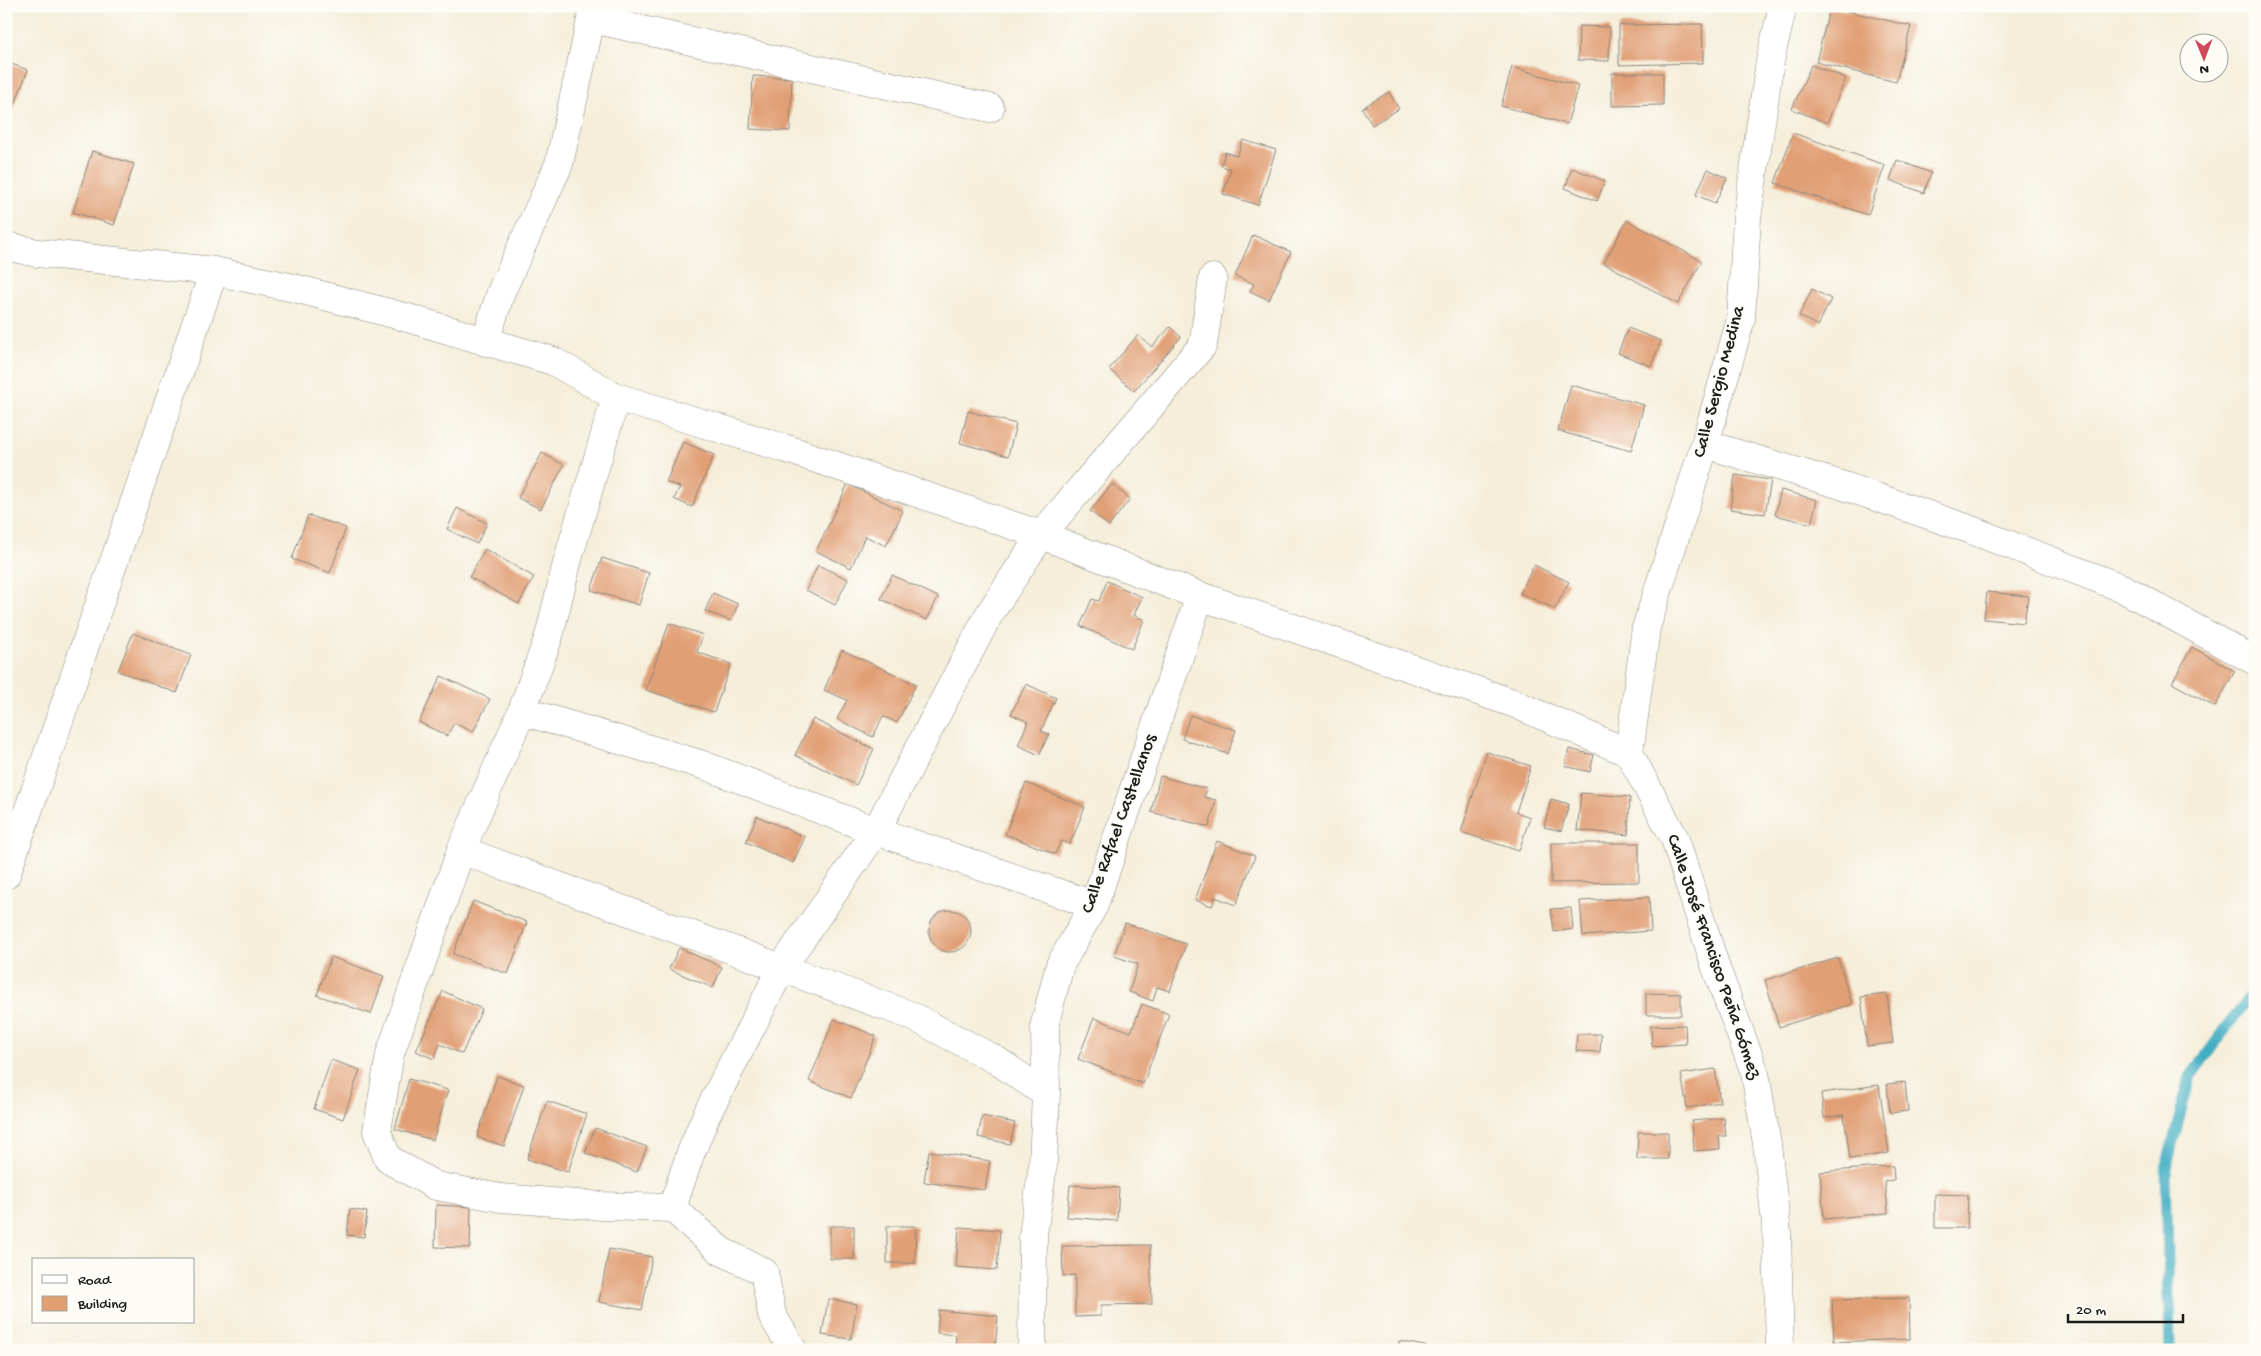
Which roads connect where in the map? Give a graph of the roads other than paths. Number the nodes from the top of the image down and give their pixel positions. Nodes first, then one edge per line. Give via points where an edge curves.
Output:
1 (1783, 6) edge
2 (594, 13) edge
3 (990, 108) dead end
4 (6, 246) edge
5 (214, 271) junction
6 (1213, 278) dead end
7 (485, 342) junction
8 (616, 397) junction
9 (1705, 444) junction
10 (1041, 534) junction
11 (1200, 596) junction
12 (2255, 661) edge
13 (522, 711) junction
14 (1629, 753) junction
15 (876, 831) junction
16 (462, 850) junction
17 (6, 875) edge
18 (1094, 905) junction
19 (782, 967) junction
20 (1046, 1094) junction
21 (672, 1208) junction
22 (792, 1350) edge
23 (1032, 1350) edge
24 (1780, 1350) edge

1 - 9 street, Calle Sergio Medina via 1770,61 1748,218 1741,319
2 - 3 street
2 - 7 street via 559,164 501,292
4 - 5 street via 37,253
5 - 7 street via 401,316
5 - 17 street
6 - 10 street via 1202,345
7 - 8 street via 553,361
8 - 10 street via 784,448
8 - 13 street via 548,636
9 - 12 street via 1957,525 2113,584
9 - 14 street, Calle Sergio Medina via 1646,628
10 - 11 street
10 - 15 street via 988,616
11 - 14 street via 1513,702
11 - 18 street, Calle Rafael Castellanos
13 - 15 street via 703,765
13 - 16 street
14 - 24 street, Calle José Francisco Peña Gómez via 1675,839 1716,968 1755,1072 1777,1233
15 - 18 street
15 - 19 street
16 - 19 street
16 - 21 street via 390,1054 377,1131 388,1159 436,1186 502,1198
18 - 20 street, Calle Rafael Castellanos via 1060,965 1055,981 1045,1023
19 - 20 street via 912,1016 996,1060
19 - 21 street via 706,1116
20 - 23 street, Calle Rafael Castellanos via 1043,1165 1033,1234
21 - 22 street via 722,1252 764,1272 772,1315

